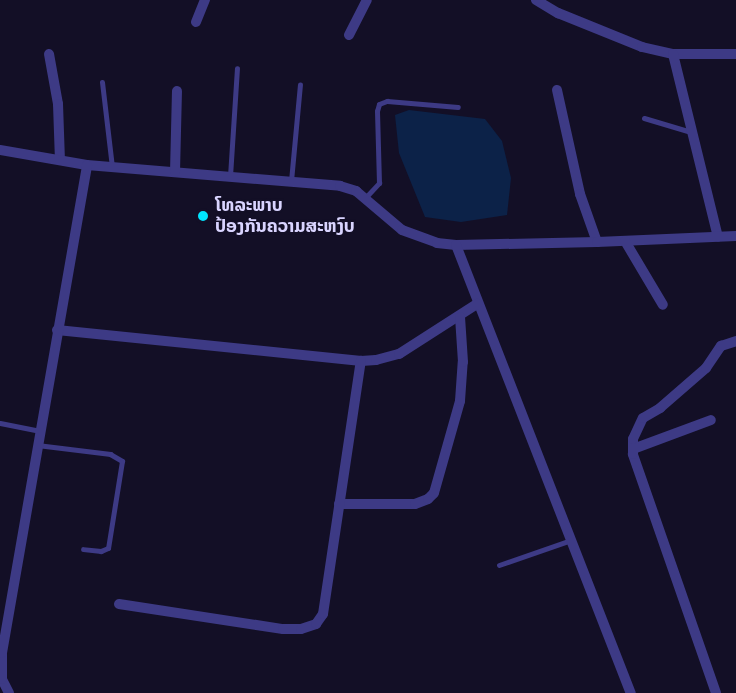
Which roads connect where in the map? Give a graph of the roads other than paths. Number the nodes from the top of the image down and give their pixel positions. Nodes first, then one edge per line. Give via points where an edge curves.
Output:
1 (205, 0) edge
2 (367, 0) edge
3 (536, 0) edge
4 (196, 22) dead end
5 (349, 35) dead end
6 (49, 54) dead end
7 (673, 54) junction
8 (736, 54) edge
9 (237, 68) dead end
10 (102, 82) dead end
11 (300, 84) dead end
12 (557, 90) dead end
13 (177, 91) dead end
14 (458, 107) dead end
15 (644, 118) dead end
16 (691, 132) junction
17 (0, 150) edge
18 (60, 160) junction
19 (87, 165) junction
20 (112, 168) junction
21 (175, 172) junction
22 (230, 176) junction
23 (291, 181) junction
24 (365, 198) junction
25 (736, 236) edge
26 (718, 237) junction
27 (625, 241) junction
28 (597, 242) junction
29 (456, 245) junction
30 (477, 304) junction
31 (663, 305) dead end
32 (460, 317) junction
33 (57, 330) junction
34 (736, 341) edge
35 (361, 361) junction
36 (711, 420) dead end
37 (0, 423) edge
38 (40, 431) junction
39 (38, 445) junction
40 (633, 449) junction
41 (339, 504) junction
42 (571, 540) junction
43 (83, 549) dead end
44 (499, 565) dead end
45 (119, 604) dead end
46 (9, 693) edge
47 (631, 693) edge
48 (716, 693) edge

1 - 4 street
2 - 5 street
3 - 7 street via 642,47
6 - 18 street via 58,104
7 - 8 street
7 - 16 street
9 - 22 lane
10 - 20 lane
11 - 23 lane
12 - 28 street via 580,194
13 - 21 street
14 - 24 lane via 387,101 379,104 379,183
15 - 16 lane
16 - 26 street
17 - 18 street
18 - 19 street
19 - 20 street
19 - 33 street
20 - 21 street
21 - 22 street
22 - 23 street
23 - 24 street via 340,186
24 - 29 street via 402,230 419,238
25 - 26 street
26 - 27 street
27 - 28 street
27 - 31 street
28 - 29 street
29 - 30 street
30 - 32 street
30 - 42 street
32 - 35 street via 399,354
32 - 41 street via 460,401 434,493 416,504
33 - 35 street
33 - 38 street
34 - 40 street via 721,346 710,364 643,418 634,433
35 - 41 street
36 - 40 street
37 - 38 lane
38 - 39 street
39 - 43 lane via 110,454 122,461 108,548 101,552
39 - 46 street via 2,654 2,679
40 - 48 street
41 - 45 street via 323,614 316,624 284,629
42 - 44 lane
42 - 47 street

